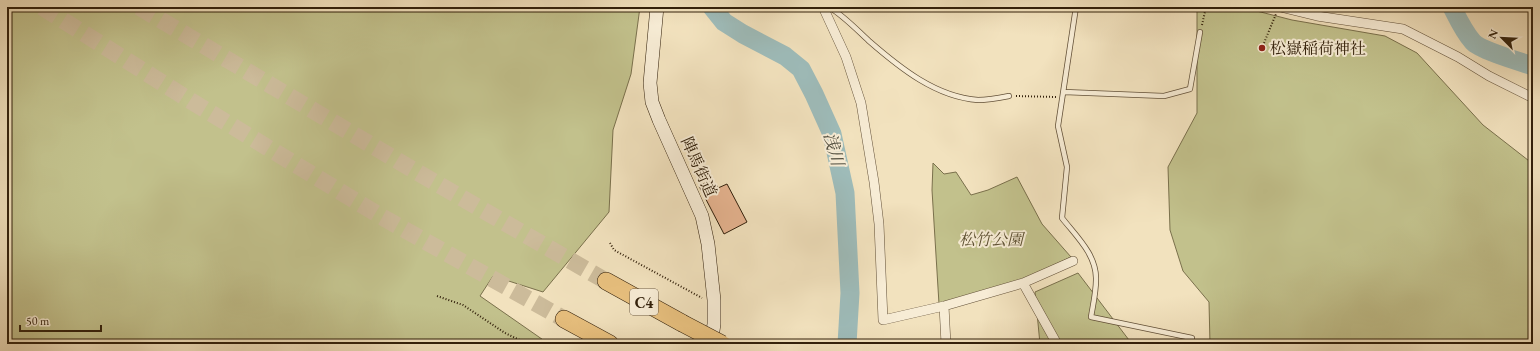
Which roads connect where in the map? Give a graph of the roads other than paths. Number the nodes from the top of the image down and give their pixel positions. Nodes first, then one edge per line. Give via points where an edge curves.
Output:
1 (657, 7) edge
2 (823, 7) edge
3 (829, 7) edge
4 (1076, 7) edge
5 (1280, 7) edge
6 (1200, 32) road end
7 (1064, 92) junction
8 (1009, 96) road end
9 (1533, 98) edge
10 (1073, 261) dead end
11 (606, 281) tunnel mouth
12 (1023, 283) junction
13 (944, 306) junction
14 (564, 320) tunnel mouth
15 (1192, 338) dead end
16 (610, 344) edge
17 (711, 344) edge
18 (722, 344) edge
19 (946, 344) edge
20 (1056, 344) edge

1 - 17 main road, 陣馬街道 via 650,83 652,102 702,216 714,300
2 - 13 street via 846,58 861,103 878,217 883,320
3 - 8 lane via 848,20 892,61 939,89 962,98 980,100
4 - 7 lane
5 - 9 street via 1317,16 1402,29 1458,56 1489,76
6 - 7 lane via 1190,89 1164,96
7 - 15 lane via 1058,126 1067,167 1062,218 1090,255 1095,266 1096,279 1091,317
10 - 12 street
11 - 18 highway, C4, bridge
12 - 13 street
12 - 20 street
13 - 19 street
14 - 16 highway

